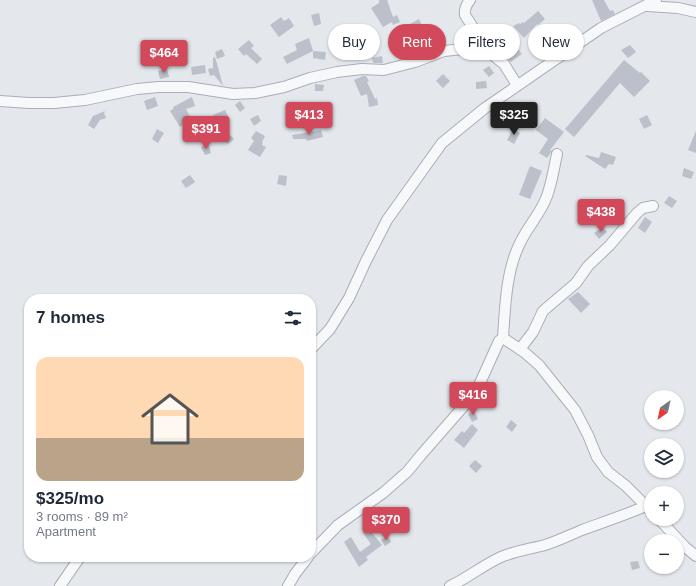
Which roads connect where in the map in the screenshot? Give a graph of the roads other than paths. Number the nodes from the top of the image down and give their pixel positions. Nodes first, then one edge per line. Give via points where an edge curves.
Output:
1 (470, 0) edge
2 (656, 0) edge
3 (643, 6) junction
4 (696, 12) edge
5 (471, 24) edge
6 (454, 50) edge
7 (499, 60) edge
8 (517, 85) junction
9 (0, 101) edge
10 (557, 154) dead end
11 (653, 206) dead end
12 (503, 338) junction
13 (316, 343) edge
14 (520, 349) junction
15 (644, 505) edge
16 (644, 510) edge
17 (666, 526) edge
18 (316, 549) edge
19 (696, 556) edge
20 (77, 562) edge
21 (304, 562) edge
22 (60, 586) edge
23 (288, 586) edge
24 (450, 586) edge

1 - 5 street via 464,11
2 - 3 street
3 - 4 street
3 - 8 street via 601,28
6 - 9 street via 384,70 337,72 256,93 233,94 188,87 159,87 54,103
7 - 8 street
8 - 13 street via 442,143 387,220 349,298 330,328
10 - 12 street via 547,196 520,242 511,267
11 - 14 street via 637,212 576,283 543,311 533,332
12 - 14 street
12 - 18 street via 498,341 476,392 407,472 383,493 338,525
14 - 15 street via 539,365 575,410 597,457 608,472
16 - 24 street via 501,557
17 - 19 street
20 - 22 street
21 - 23 street

